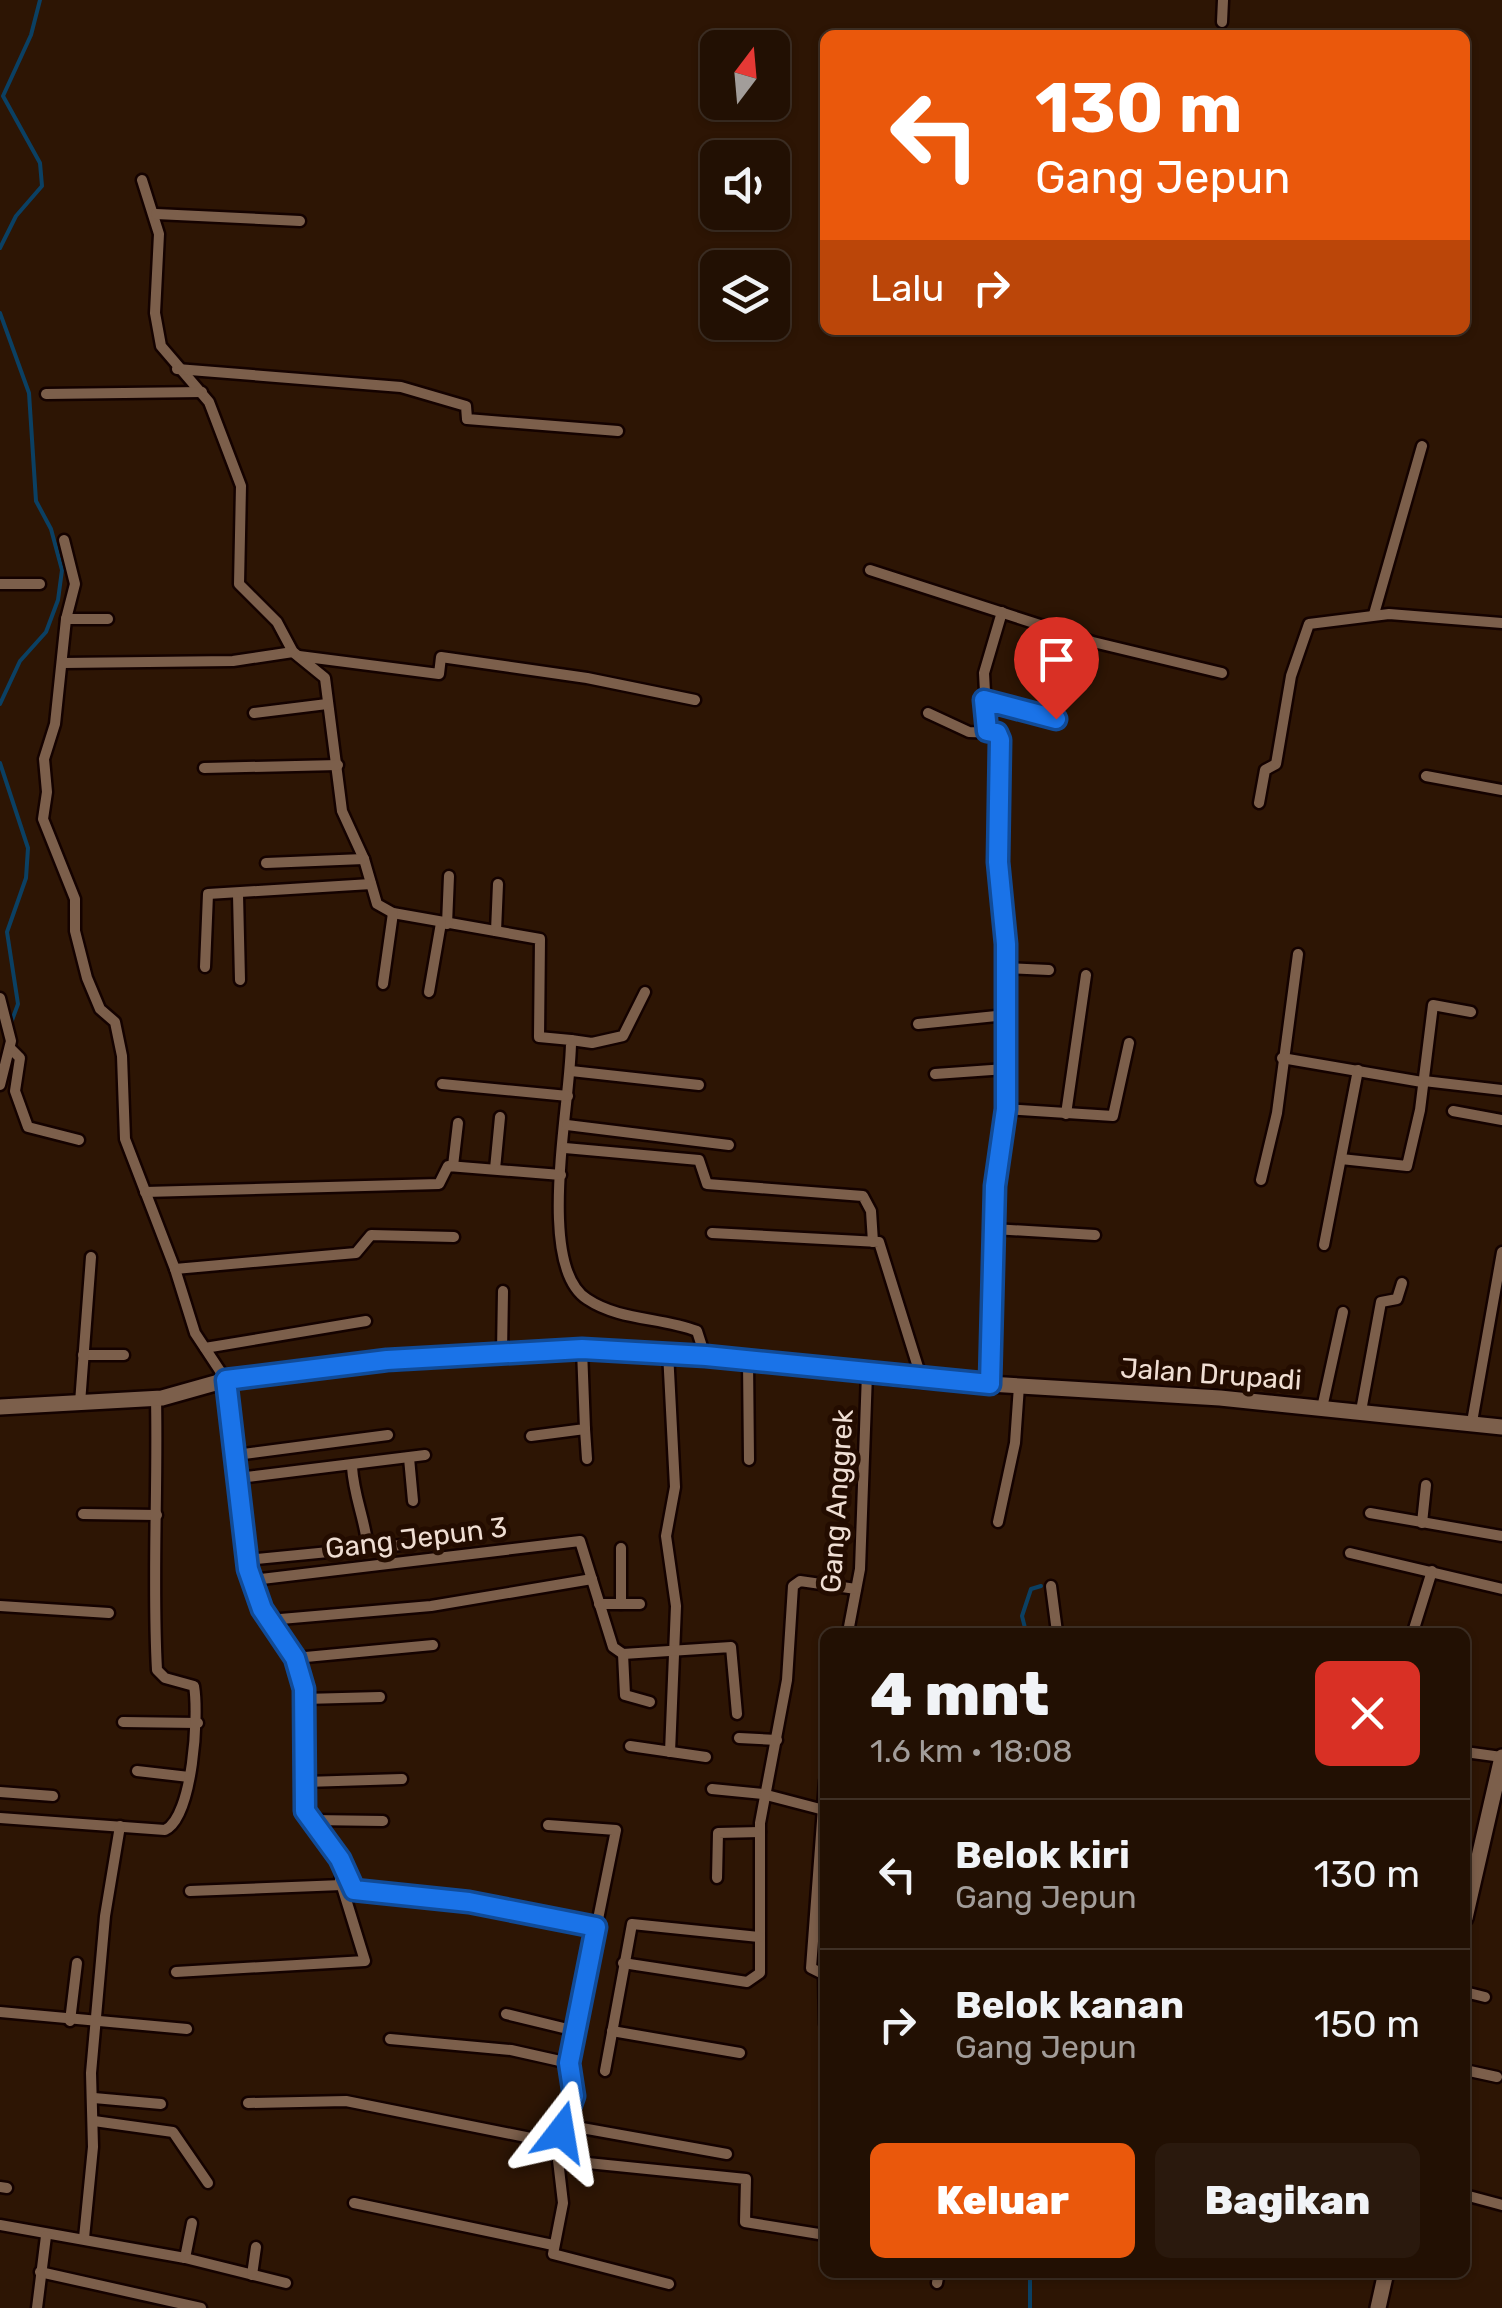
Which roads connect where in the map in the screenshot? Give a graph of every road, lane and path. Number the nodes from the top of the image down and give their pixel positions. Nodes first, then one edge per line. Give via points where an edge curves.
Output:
1 (1223, 0) edge
2 (1222, 22) dead end
3 (142, 180) dead end
4 (156, 214) junction
5 (300, 221) dead end
6 (176, 370) junction
7 (202, 392) junction
8 (46, 394) dead end
9 (618, 431) dead end
10 (1422, 446) dead end
11 (64, 540) dead end
12 (870, 570) dead end
13 (0, 584) edge
14 (40, 584) dead end
15 (1002, 612) junction
16 (1374, 614) junction
17 (66, 619) junction
18 (108, 619) dead end
19 (1502, 623) edge
20 (296, 654) junction
21 (63, 663) junction
22 (1222, 674) dead end
23 (695, 700) dead end
24 (984, 700) junction
25 (327, 704) junction
26 (928, 712) dead end
27 (254, 713) dead end
28 (1056, 719) dead end
29 (987, 731) junction
30 (338, 765) junction
31 (204, 768) dead end
32 (1426, 776) dead end
33 (1502, 790) edge
34 (1260, 803) dead end
35 (364, 859) junction
36 (266, 863) dead end
37 (449, 876) dead end
38 (371, 884) junction
39 (498, 884) dead end
40 (238, 895) junction
41 (394, 913) junction
42 (444, 923) junction
43 (496, 931) junction
44 (1298, 954) dead end
45 (205, 967) dead end
46 (1006, 968) junction
47 (1049, 970) dead end
48 (1086, 975) dead end
49 (240, 980) dead end
50 (383, 984) dead end
51 (429, 992) dead end
52 (645, 992) dead end
53 (0, 998) edge
54 (1471, 1012) dead end
55 (1006, 1015) junction
56 (918, 1024) dead end
57 (571, 1040) junction
58 (1129, 1042) dead end
59 (11, 1049) junction
60 (1282, 1058) junction
61 (1006, 1069) junction
62 (1358, 1070) junction
63 (571, 1071) junction
64 (935, 1074) dead end
65 (1423, 1082) junction
66 (0, 1084) edge
67 (442, 1084) dead end
68 (699, 1085) dead end
69 (1502, 1090) edge
70 (568, 1096) junction
71 (1006, 1109) junction
72 (1453, 1111) dead end
73 (1066, 1114) junction
74 (500, 1117) dead end
75 (1502, 1120) edge
76 (458, 1124) dead end
77 (567, 1124) junction
78 (79, 1140) dead end
79 (729, 1144) dead end
80 (565, 1148) junction
81 (1342, 1160) junction
82 (453, 1166) junction
83 (495, 1169) junction
84 (562, 1174) junction
85 (1261, 1180) dead end
86 (145, 1192) junction
87 (994, 1229) junction
88 (712, 1233) dead end
89 (1095, 1235) dead end
90 (454, 1237) dead end
91 (873, 1242) junction
92 (1324, 1245) dead end
93 (1502, 1252) edge
94 (91, 1257) dead end
95 (175, 1268) junction
96 (1402, 1283) dead end
97 (504, 1291) dead end
98 (1343, 1312) dead end
99 (366, 1321) dead end
100 (205, 1348) junction
101 (582, 1349) junction
102 (502, 1352) junction
103 (668, 1352) junction
104 (84, 1355) junction
105 (124, 1355) dead end
106 (706, 1356) junction
107 (748, 1361) junction
108 (868, 1373) junction
109 (913, 1379) junction
110 (226, 1380) junction
111 (990, 1384) junction
112 (1019, 1386) junction
113 (156, 1398) junction
114 (80, 1403) junction
115 (0, 1407) edge
116 (1322, 1408) junction
117 (1361, 1411) junction
118 (1472, 1422) junction
119 (1502, 1427) edge
120 (586, 1430) junction
121 (388, 1436) dead end
122 (530, 1436) dead end
123 (425, 1455) dead end
124 (236, 1456) junction
125 (409, 1458) junction
126 (587, 1459) dead end
127 (749, 1460) dead end
128 (352, 1467) junction
129 (239, 1478) junction
130 (1426, 1485) dead end
131 (412, 1501) dead end
132 (84, 1514) dead end
133 (1370, 1514) dead end
134 (157, 1516) junction
135 (998, 1522) dead end
136 (1422, 1523) junction
137 (1502, 1536) edge
138 (401, 1545) dead end
139 (621, 1548) dead end
140 (368, 1549) junction
141 (1350, 1552) dead end
142 (247, 1560) junction
143 (1432, 1570) junction
144 (253, 1580) junction
145 (592, 1580) junction
146 (1051, 1586) dead end
147 (856, 1589) junction
148 (1502, 1589) edge
149 (599, 1604) junction
150 (622, 1604) junction
151 (640, 1604) dead end
152 (0, 1606) edge
153 (109, 1613) dead end
154 (269, 1620) junction
155 (849, 1628) edge
156 (1056, 1628) edge
157 (1414, 1628) edge
158 (433, 1645) dead end
159 (674, 1649) junction
160 (623, 1654) junction
161 (295, 1658) junction
162 (380, 1697) dead end
163 (304, 1699) junction
164 (650, 1702) dead end
165 (737, 1714) dead end
166 (123, 1722) dead end
167 (198, 1723) junction
168 (739, 1738) dead end
169 (777, 1740) junction
170 (630, 1746) dead end
171 (670, 1752) junction
172 (1470, 1753) edge
173 (706, 1757) dead end
174 (1502, 1757) edge
175 (137, 1771) dead end
176 (189, 1777) junction
177 (402, 1778) dead end
178 (305, 1782) junction
179 (712, 1788) dead end
180 (0, 1792) edge
181 (763, 1794) junction
182 (52, 1796) dead end
183 (820, 1808) edge
184 (0, 1818) edge
185 (312, 1820) junction
186 (384, 1821) dead end
187 (548, 1825) dead end
188 (120, 1826) junction
189 (760, 1832) junction
190 (820, 1836) edge
191 (1472, 1858) edge
192 (344, 1871) junction
193 (717, 1878) dead end
194 (342, 1885) junction
195 (190, 1891) dead end
196 (596, 1927) junction
197 (759, 1937) junction
198 (77, 1963) dead end
199 (623, 1963) junction
200 (176, 1972) dead end
201 (820, 1973) edge
202 (1470, 1993) edge
203 (1485, 1997) dead end
204 (0, 2012) edge
205 (506, 2014) dead end
206 (70, 2021) junction
207 (98, 2024) junction
208 (187, 2028) dead end
209 (612, 2030) junction
210 (576, 2032) junction
211 (390, 2039) dead end
212 (740, 2053) dead end
213 (569, 2063) junction
214 (606, 2071) dead end
215 (1470, 2071) edge
216 (1497, 2077) dead end
217 (94, 2098) junction
218 (248, 2102) dead end
219 (161, 2104) dead end
220 (94, 2121) junction
221 (565, 2125) junction
222 (556, 2143) junction
223 (727, 2154) dead end
224 (558, 2160) junction
225 (208, 2183) dead end
226 (1470, 2197) edge
227 (354, 2203) dead end
228 (1502, 2205) edge
229 (192, 2224) dead end
230 (0, 2225) edge
231 (820, 2234) edge
232 (46, 2236) junction
233 (84, 2238) junction
234 (553, 2245) junction
235 (256, 2247) dead end
236 (185, 2258) junction
237 (40, 2272) junction
238 (252, 2274) junction
239 (1385, 2278) edge
240 (286, 2283) dead end
241 (669, 2284) dead end
242 (37, 2308) edge
243 (201, 2308) edge
244 (1378, 2308) edge

1 - 2 street
3 - 4 street
4 - 5 street
4 - 6 street via 158,334
6 - 7 street
6 - 9 street via 401,387 466,406 466,418
7 - 8 street
7 - 20 street via 241,486 236,578
10 - 16 street
11 - 17 street via 74,584
12 - 15 street
13 - 14 street
15 - 22 street
15 - 24 street via 984,673
16 - 19 street
16 - 34 street via 1306,628 1276,764 1265,770
17 - 18 street
17 - 21 street
20 - 21 street via 232,662
20 - 23 street via 440,674 440,657
20 - 25 street via 325,678
21 - 86 street via 44,759 42,818 75,899 75,930 90,988 115,1022 125,1139
24 - 28 street
24 - 29 street
25 - 27 street
25 - 30 street
26 - 29 street via 969,732
29 - 46 street via 1000,740 998,862
30 - 31 street
30 - 35 street via 344,817
32 - 33 street
35 - 36 street
35 - 38 street
37 - 42 street
38 - 40 street
38 - 41 street via 377,904
39 - 43 street
40 - 45 street via 206,896
40 - 49 street
41 - 42 street
41 - 50 street
42 - 43 street
42 - 51 street
43 - 57 street via 540,938 539,1036
44 - 60 street
46 - 47 street
46 - 55 street
48 - 73 street
52 - 57 street via 623,1036
53 - 59 street
54 - 65 street via 1434,1004
55 - 56 street
55 - 61 street
57 - 63 street
58 - 73 street via 1116,1113
59 - 66 street
59 - 78 street via 20,1058 15,1091 28,1127
60 - 62 street
60 - 85 street
61 - 64 street
61 - 71 street
62 - 65 street
62 - 81 street
63 - 68 street
63 - 70 street
65 - 69 street
65 - 81 street via 1406,1166
67 - 70 street
70 - 77 street
71 - 73 street
71 - 87 street
72 - 75 street
74 - 83 street
76 - 82 street
77 - 79 street
77 - 80 street
80 - 84 street
80 - 91 street via 698,1160 707,1184 864,1196
81 - 92 street
82 - 83 street
82 - 86 street via 439,1184
83 - 84 street
84 - 106 street via 556,1213 572,1284 583,1297 643,1320 697,1331
86 - 95 street
87 - 89 street
87 - 111 street
88 - 91 street
90 - 95 street via 372,1236 356,1253
91 - 109 street via 882,1246
93 - 118 street
94 - 104 street
95 - 100 street
96 - 117 street via 1398,1299 1381,1302
97 - 102 street
98 - 116 street
99 - 100 street
100 - 110 street
101 - 102 street, Jalan Drupadi
101 - 103 street, Jalan Drupadi
101 - 120 street
102 - 110 street, Jalan Drupadi
103 - 106 street, Jalan Drupadi
103 - 159 street via 675,1487 666,1536 676,1606
104 - 105 street
104 - 114 street
106 - 107 street, Jalan Drupadi
107 - 108 street, Jalan Drupadi
107 - 127 street
108 - 109 street, Jalan Drupadi
108 - 147 street, Gang Anggrek
109 - 111 street, Jalan Drupadi
110 - 113 street, Jalan Drupadi
110 - 124 street
111 - 112 street, Jalan Drupadi
112 - 116 street, Jalan Drupadi
112 - 135 street
113 - 114 street, Jalan Drupadi
113 - 134 street
114 - 115 street, Jalan Drupadi
116 - 117 street, Jalan Drupadi
117 - 118 street, Jalan Drupadi
118 - 119 street, Jalan Drupadi
120 - 122 street
120 - 126 street
121 - 124 street
123 - 125 street
124 - 129 street
125 - 128 street
125 - 131 street
128 - 129 street
128 - 140 street
129 - 142 street
130 - 136 street
132 - 134 street
133 - 136 street
134 - 167 street via 157,1670 194,1686
136 - 137 street
138 - 140 street
139 - 150 street
140 - 142 street
141 - 143 street
142 - 144 street
143 - 148 street
143 - 157 street
144 - 145 street, Gang Jepun 3 via 583,1542
144 - 154 street
145 - 149 street
145 - 154 street via 432,1606
146 - 156 street
147 - 155 street, Gang Anggrek
147 - 169 street via 794,1584
149 - 150 street
149 - 160 street via 611,1644
150 - 151 street
152 - 153 street
154 - 161 street
158 - 161 street
159 - 160 street
159 - 165 street via 732,1648
159 - 171 street
160 - 164 street via 625,1695
161 - 163 street
162 - 163 street
163 - 178 street
166 - 167 street
167 - 176 street
168 - 169 street
169 - 181 street
170 - 171 street
171 - 173 street
172 - 174 street
174 - 191 street
175 - 176 street
176 - 188 street via 170,1829
177 - 178 street
178 - 185 street
179 - 181 street
180 - 182 street
181 - 183 street
181 - 189 street
184 - 188 street
185 - 186 street
185 - 192 street
187 - 196 street via 616,1830
188 - 207 street
189 - 193 street via 718,1833
189 - 197 street
190 - 201 street via 810,1968
192 - 194 street
192 - 196 street via 357,1891 469,1902
194 - 195 street
194 - 200 street via 365,1961
196 - 210 street
197 - 199 street via 635,1922
197 - 199 street via 760,1974 747,1982
198 - 206 street
199 - 209 street
202 - 203 street
204 - 206 street
205 - 210 street
206 - 207 street
207 - 208 street
207 - 217 street
209 - 212 street
209 - 214 street
210 - 213 street
211 - 213 street via 511,2050
213 - 221 street via 574,2096
215 - 216 street
217 - 219 street
217 - 220 street
218 - 222 street via 360,2103
220 - 225 street via 173,2132
220 - 233 street
221 - 222 street
221 - 223 street
222 - 224 street
224 - 231 street via 746,2179 746,2222
224 - 234 street via 563,2204
226 - 228 street
227 - 234 street
229 - 236 street
230 - 232 street
232 - 233 street
232 - 237 street
233 - 236 street
234 - 241 street via 556,2258
235 - 238 street
236 - 238 street
237 - 242 street
237 - 243 street
238 - 240 street
239 - 244 street

